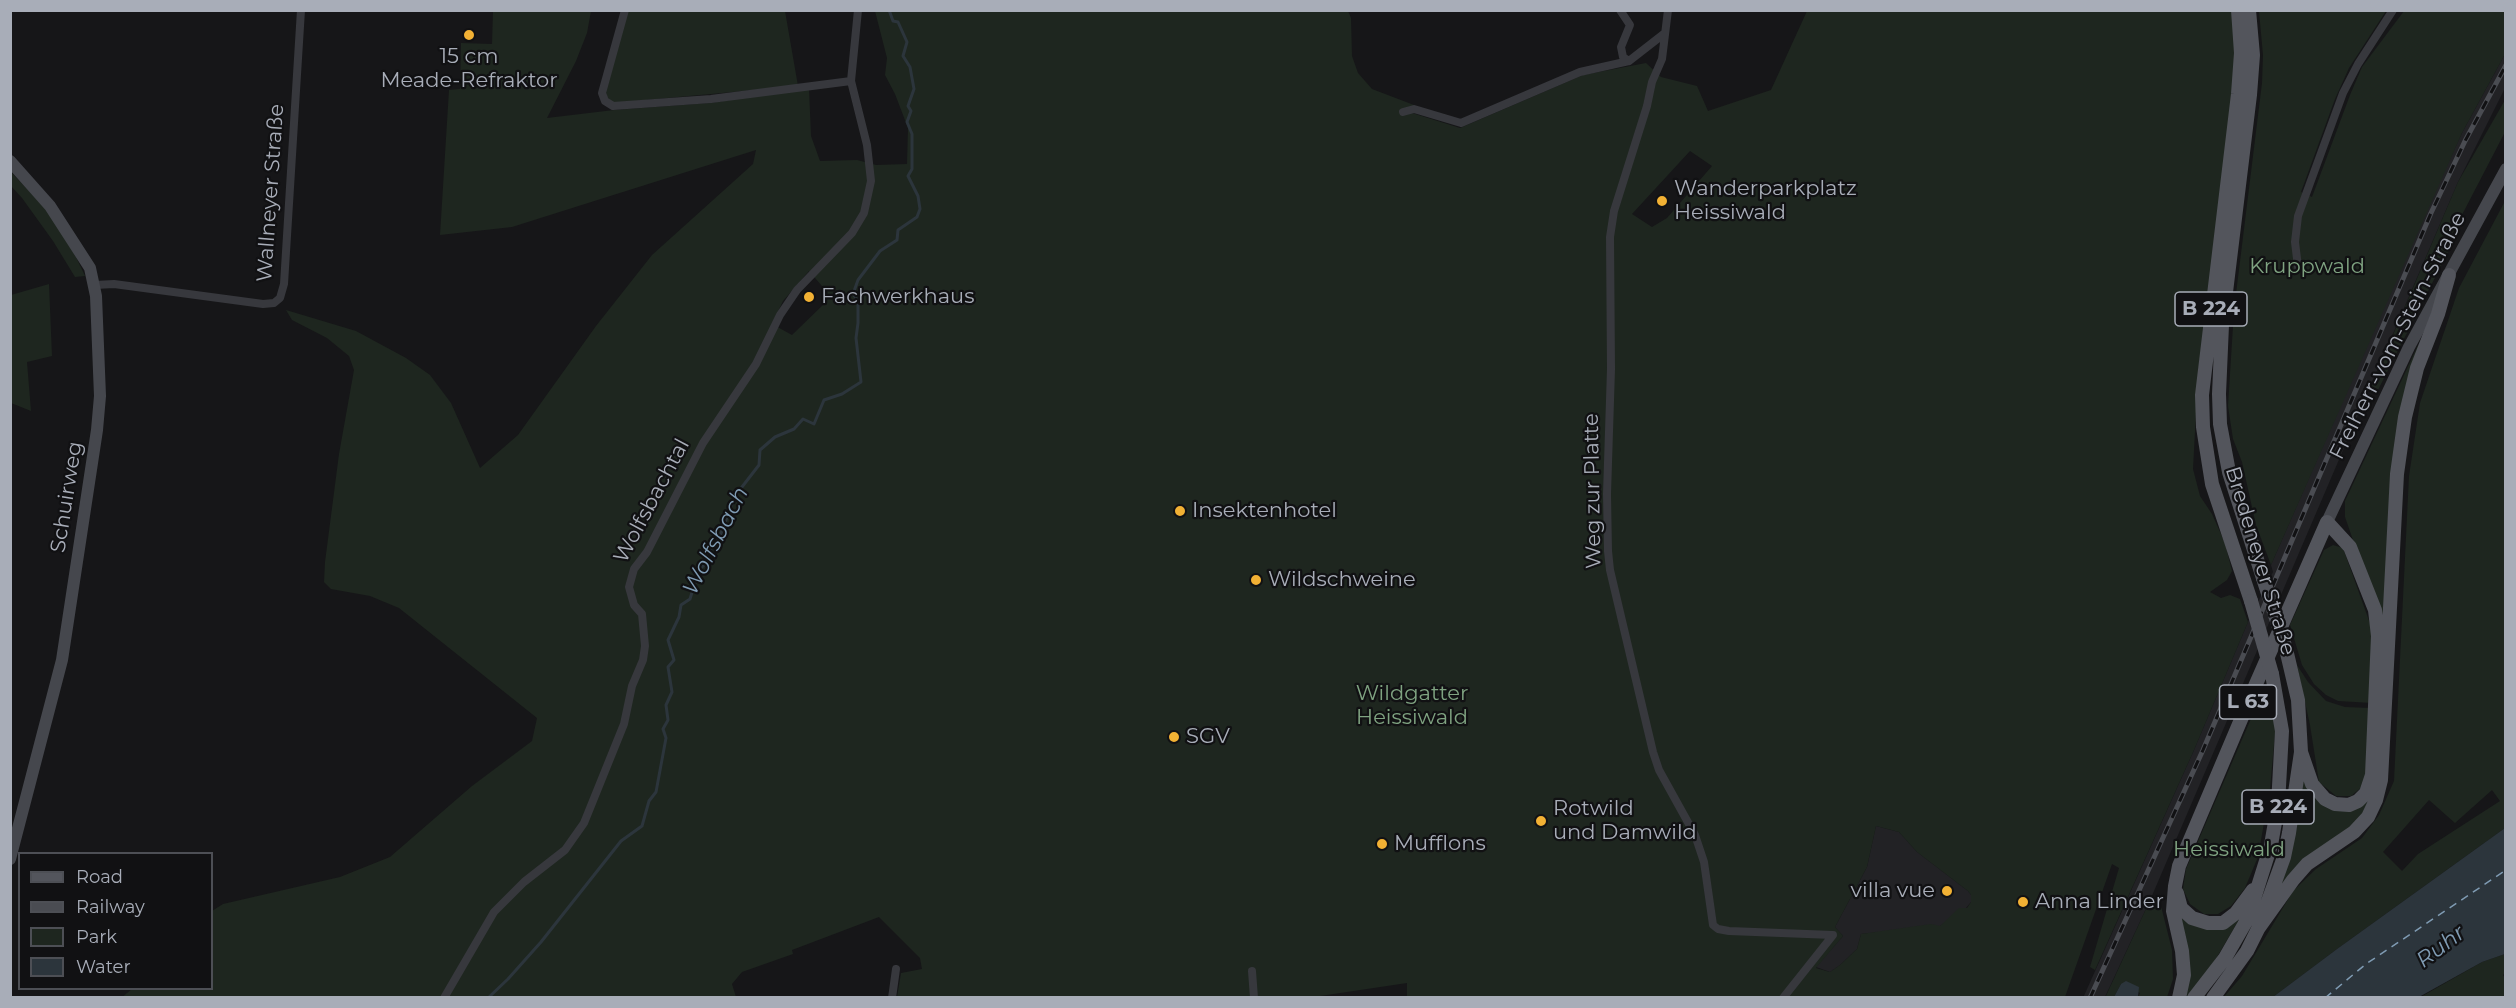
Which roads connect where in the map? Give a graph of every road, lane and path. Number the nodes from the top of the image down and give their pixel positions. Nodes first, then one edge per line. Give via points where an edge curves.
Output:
1 (301, 10) edge
2 (625, 10) edge
3 (858, 10) edge
4 (1620, 10) edge
5 (1668, 10) edge
6 (2238, 10) edge
7 (2249, 10) edge
8 (2393, 10) edge
9 (1665, 33) junction
10 (1629, 61) junction
11 (850, 81) junction
12 (1403, 112) dead end
13 (10, 161) edge
14 (2505, 169) edge
15 (2298, 267) dead end
16 (2449, 275) junction
17 (95, 285) junction
18 (2327, 522) junction
19 (2301, 752) junction
20 (10, 859) edge
21 (2260, 882) junction
22 (2175, 886) junction
23 (2258, 929) junction
24 (896, 969) dead end
25 (1252, 970) dead end
26 (444, 998) edge
27 (892, 998) edge
28 (1254, 998) edge
29 (1783, 998) edge
30 (2179, 998) edge
31 (2194, 998) edge
32 (2213, 998) edge

1 - 17 street, Wallneyer Straße via 280,298 263,304 114,284
2 - 11 street via 602,93 613,106 711,99
3 - 11 street, Wolfsbachtal
4 - 10 street via 1630,25 1621,47 1623,57
5 - 9 street, Weg zur Platte
6 - 21 main road, Bredeneyer Straße / B 224, bridge via 2238,94 2202,395 2212,484 2272,674 2282,731 2278,805
7 - 19 main road, Bredeneyer Straße / B 224, bridge via 2253,55 2222,325 2220,424 2229,472 2286,649 2298,700
8 - 15 street via 2343,93 2298,216
9 - 10 street
9 - 29 street, Weg zur Platte via 1662,59 1614,211 1610,237 1610,570 1653,752 1695,834 1704,862 1713,925 1729,931 1833,934
10 - 12 street via 1580,72 1461,123 1414,109
11 - 26 street, Wolfsbachtal via 867,145 871,181 864,213 852,233 797,290 780,315 756,364 703,443 647,552 634,569 629,587 634,605 642,614 643,660 632,686 624,724 584,824 565,850 494,912
13 - 17 main road, Schuirweg via 50,206 82,255
14 - 16 main road, Freiherr-vom-Stein-Straße / L 63
16 - 18 main road, Freiherr-vom-Stein-Straße / L 63 via 2409,347
16 - 23 main road via 2417,368 2397,474 2381,780 2376,800 2368,817 2354,832 2307,864
17 - 20 main road, Schuirweg via 100,396 95,441 62,660
18 - 19 main road via 2350,547 2375,609 2378,636 2372,775 2366,793 2349,805 2325,799 2312,784
18 - 22 main road, L 63 via 2179,866
19 - 23 main road, Bredeneyer Straße / B 224 via 2286,849
21 - 22 main road via 2236,913 2216,923 2192,918 2181,908
21 - 31 main road, Bredeneyer Straße / B 224 via 2225,958
22 - 30 main road, L 63 via 2173,911 2184,975
23 - 32 main road, Bredeneyer Straße / B 224
24 - 27 street
25 - 28 street

